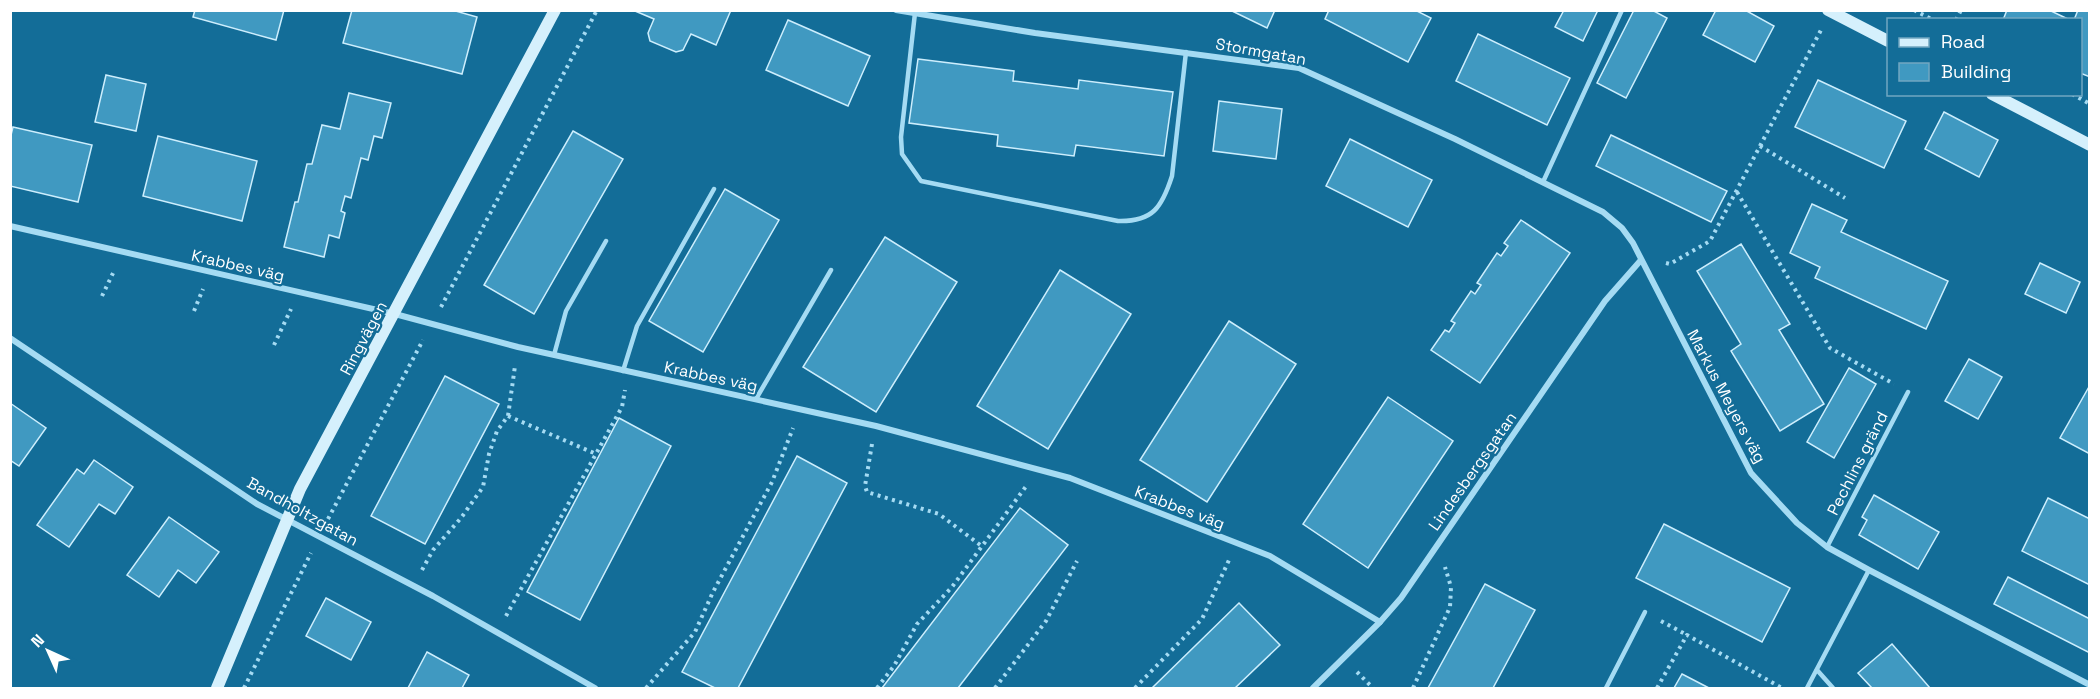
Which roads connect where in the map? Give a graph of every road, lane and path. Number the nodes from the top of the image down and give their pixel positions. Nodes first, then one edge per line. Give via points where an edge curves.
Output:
1 (555, 10) edge
2 (597, 10) edge
3 (896, 10) edge
4 (1622, 10) edge
5 (1914, 10) edge
6 (1829, 11) edge
7 (915, 14) junction
8 (1929, 18) edge
9 (1887, 40) edge
10 (1186, 52) junction
11 (1996, 96) edge
12 (2076, 96) edge
13 (2090, 104) edge
14 (2090, 145) edge
15 (1760, 146) junction
16 (1543, 182) junction
17 (714, 189) dead end
18 (1737, 192) junction
19 (1845, 198) dead end
20 (10, 226) edge
21 (606, 242) dead end
22 (124, 252) junction
23 (1641, 260) junction
24 (831, 270) dead end
25 (299, 292) junction
26 (102, 296) dead end
27 (395, 314) junction
28 (431, 325) junction
29 (10, 338) edge
30 (274, 345) dead end
31 (518, 347) junction
32 (554, 355) junction
33 (626, 371) junction
34 (1908, 392) joint
35 (756, 399) junction
36 (798, 408) junction
37 (508, 416) junction
38 (876, 426) junction
39 (594, 453) junction
40 (1036, 470) junction
41 (286, 520) junction
42 (319, 537) junction
43 (1237, 544) junction
44 (1438, 544) junction
45 (1827, 546) junction
46 (983, 547) junction
47 (1077, 561) dead end
48 (1869, 570) junction
49 (413, 586) junction
50 (1645, 612) joint
51 (1380, 622) junction
52 (498, 633) junction
53 (1687, 635) junction
54 (1817, 670) junction
55 (2090, 685) edge
56 (217, 688) edge
57 (244, 688) edge
58 (595, 688) edge
59 (646, 688) edge
60 (876, 688) edge
61 (994, 688) edge
62 (1135, 688) edge
63 (1313, 688) edge
64 (1413, 688) edge
65 (1606, 688) edge
66 (1657, 688) edge
67 (1782, 688) edge
68 (1807, 688) edge
69 (1833, 688) edge

1 - 27 street, Ringvägen
2 - 28 path
3 - 7 street, Stormgatan
4 - 16 lane
5 - 8 path
6 - 9 street
6 - 15 path
7 - 10 street, Stormgatan
7 - 10 lane via 901,137 902,154 921,181 1118,220 1144,217 1157,210 1166,195 1172,176
10 - 16 street, Stormgatan via 1299,68
11 - 14 street
12 - 13 path
15 - 18 path
15 - 19 path
16 - 23 street, Stormgatan via 1603,212 1622,228
17 - 33 lane via 637,326
18 - 23 path via 1710,241 1670,264
18 - 34 path via 1830,348
20 - 22 street, Krabbes väg
21 - 32 lane via 566,311
22 - 25 street, Krabbes väg
22 - 26 path
23 - 44 street, Lindesbergsgatan via 1605,301
23 - 45 street, Markus Meyers väg via 1751,473 1797,523
24 - 35 lane
25 - 27 street, Krabbes väg
25 - 30 path
27 - 28 street, Krabbes väg
27 - 41 street, Ringvägen
28 - 31 street, Krabbes väg
28 - 42 path
29 - 41 street, Bandholtzgatan
31 - 32 street, Krabbes väg
31 - 37 path
32 - 33 street, Krabbes väg
33 - 35 street, Krabbes väg
33 - 39 path via 622,406
34 - 45 lane, Pechlins gränd
35 - 36 street, Krabbes väg
36 - 38 street, Krabbes väg
36 - 59 path via 772,482 695,632
37 - 39 path
37 - 49 path via 493,442 483,487 433,550
38 - 40 street, Krabbes väg
38 - 46 path via 867,492 939,514
39 - 52 path
40 - 43 street, Krabbes väg via 1070,478
40 - 46 path
41 - 42 street, Bandholtzgatan
41 - 56 street, Ringvägen
42 - 49 street, Bandholtzgatan
42 - 57 path
43 - 51 street, Krabbes väg via 1270,556
43 - 62 path via 1202,620
44 - 51 street, Lindesbergsgatan
44 - 64 path via 1451,587 1450,607
45 - 48 street, Markus Meyers väg
46 - 60 path via 917,624 894,666
47 - 61 path via 1046,621
48 - 54 lane
48 - 55 street, Markus Meyers väg
49 - 52 street, Bandholtzgatan
50 - 53 path
50 - 65 lane
51 - 63 street, Lindesbergsgatan
52 - 58 street, Bandholtzgatan
53 - 66 path
53 - 67 path
54 - 68 lane
54 - 69 lane

